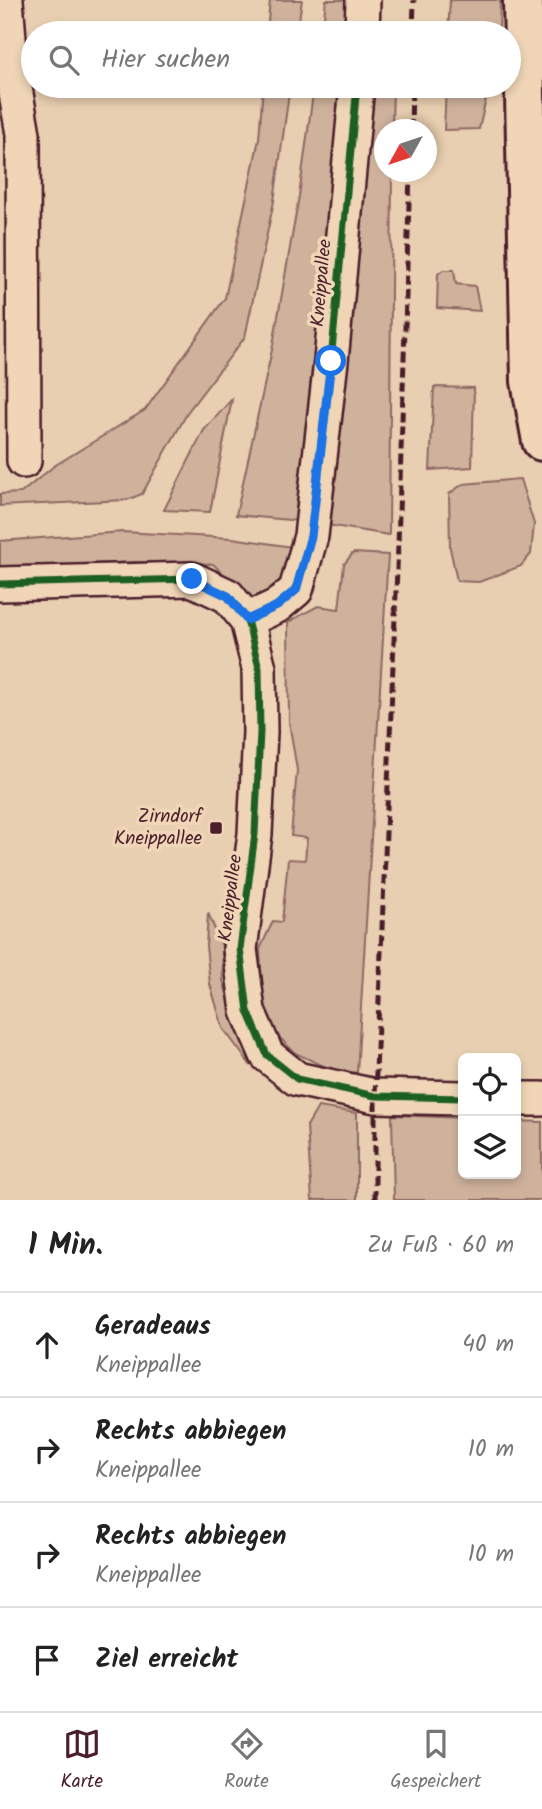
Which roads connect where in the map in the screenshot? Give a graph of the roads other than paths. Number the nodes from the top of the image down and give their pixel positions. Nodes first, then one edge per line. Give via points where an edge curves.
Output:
1 (6, 0) edge
2 (363, 0) edge
3 (523, 0) edge
4 (362, 21) edge
5 (21, 61) edge
6 (22, 98) edge
7 (356, 98) edge
8 (542, 441) edge
9 (24, 461) dead end
10 (0, 584) edge
11 (247, 620) junction
12 (458, 1098) edge
13 (521, 1099) edge
14 (542, 1099) edge

1 - 5 street
2 - 4 street
3 - 8 street via 531,381
6 - 9 street
7 - 11 street, Kneippallee via 311,536 296,590 277,606
10 - 11 street, Kneippallee via 192,579 228,596
11 - 12 street, Kneippallee via 259,668 260,732 255,834 240,949 248,1011 267,1055 297,1079 375,1096
13 - 14 street

